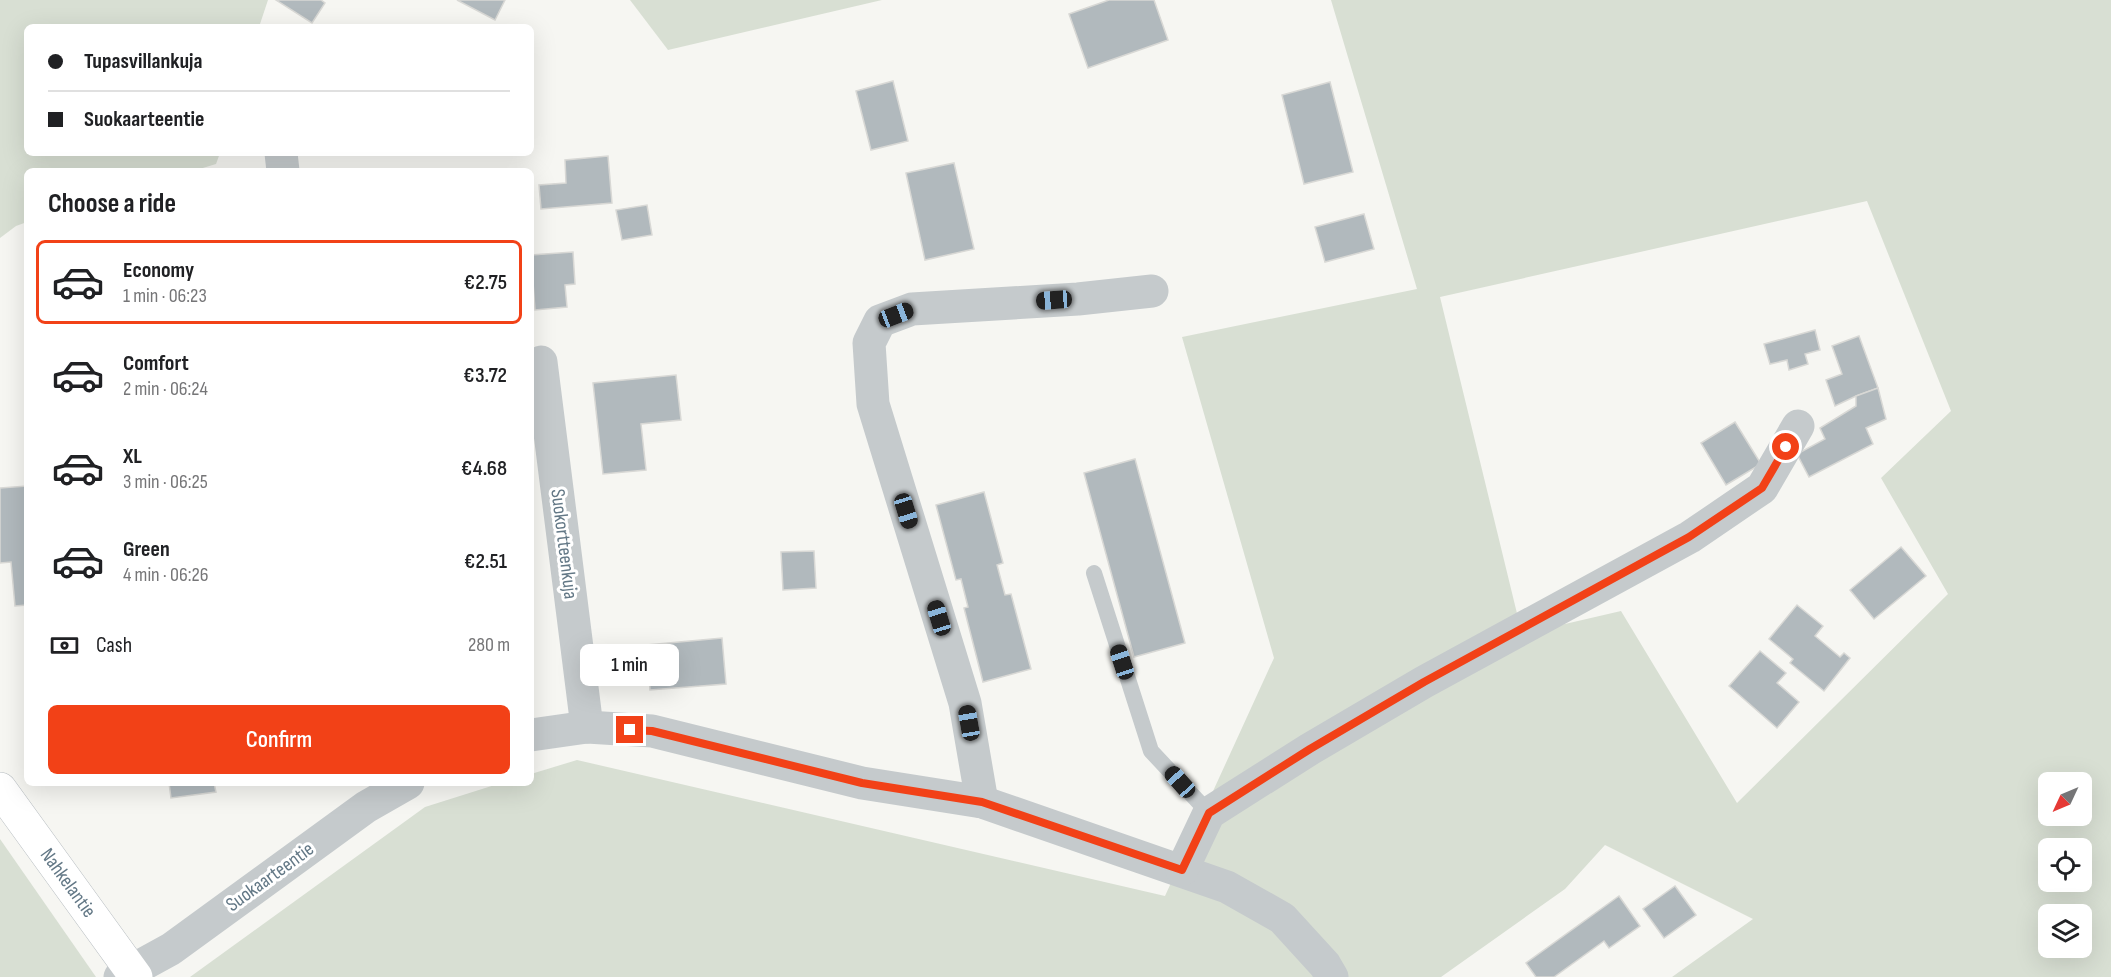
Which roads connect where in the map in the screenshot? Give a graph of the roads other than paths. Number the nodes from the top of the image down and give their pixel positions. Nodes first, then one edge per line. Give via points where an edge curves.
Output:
1 (1152, 291) dead end
2 (541, 362) dead end
3 (1797, 426) dead end
4 (1094, 573) dead end
5 (587, 727) junction
6 (534, 735) edge
7 (397, 786) edge
8 (0, 789) edge
9 (365, 795) edge
10 (982, 802) junction
11 (1209, 813) junction
12 (1182, 870) junction
13 (129, 975) edge
14 (1332, 977) edge

1 - 10 street via 912,309 880,321 868,343 873,404 965,703
2 - 5 street, Suokortteenkuja
3 - 11 street via 1762,488 1689,537 1424,682
4 - 11 lane via 1151,751
5 - 6 street
5 - 10 street via 652,731 862,783
7 - 9 street, Suokaarteentie
8 - 13 main road, Nahkelantie
9 - 13 street, Suokaarteentie via 171,949
10 - 12 street
11 - 12 street
12 - 14 street via 1227,888 1282,918

